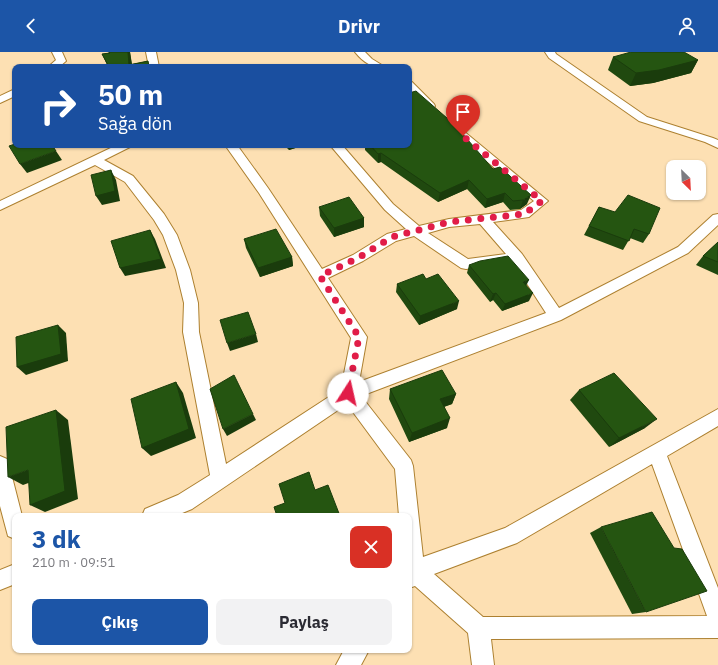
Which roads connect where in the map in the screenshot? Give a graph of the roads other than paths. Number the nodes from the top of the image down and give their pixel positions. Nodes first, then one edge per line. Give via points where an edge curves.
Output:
1 (57, 52) edge
2 (151, 52) edge
3 (360, 52) edge
4 (550, 52) edge
5 (57, 64) edge
6 (153, 64) edge
7 (374, 64) edge
8 (412, 87) edge
9 (12, 94) edge
10 (0, 100) edge
11 (718, 145) edge
12 (120, 148) edge
13 (233, 148) edge
14 (339, 148) edge
15 (95, 160) junction
16 (0, 206) edge
17 (483, 218) junction
18 (718, 218) edge
19 (416, 231) junction
20 (517, 257) junction
21 (320, 276) junction
22 (556, 316) junction
23 (348, 393) junction
24 (718, 417) edge
25 (657, 452) junction
26 (0, 465) edge
27 (220, 478) junction
28 (159, 513) edge
29 (409, 513) edge
30 (12, 516) edge
31 (412, 574) edge
32 (12, 575) edge
33 (0, 580) edge
34 (718, 617) edge
35 (718, 627) edge
36 (479, 628) junction
37 (356, 653) edge
38 (347, 665) edge
39 (483, 665) edge

1 - 5 street via 61,61
2 - 6 street
3 - 7 street
4 - 11 street via 552,56 643,119
8 - 17 street via 463,136 542,201 524,214
9 - 10 street
12 - 15 street
13 - 21 street
14 - 19 street via 389,207
15 - 16 street
15 - 27 street via 129,179 170,235 191,302 190,332
17 - 19 street via 449,222
17 - 20 street
18 - 22 street via 683,250
19 - 20 street via 466,264
19 - 21 street via 392,237 358,258
20 - 22 street
21 - 23 street via 359,337
22 - 23 street
23 - 27 street
23 - 29 street via 404,466
24 - 25 street
25 - 31 street via 510,536
25 - 34 street
26 - 30 street
27 - 28 street via 185,502
31 - 36 street
32 - 33 street
35 - 36 street
36 - 39 street
37 - 38 street

